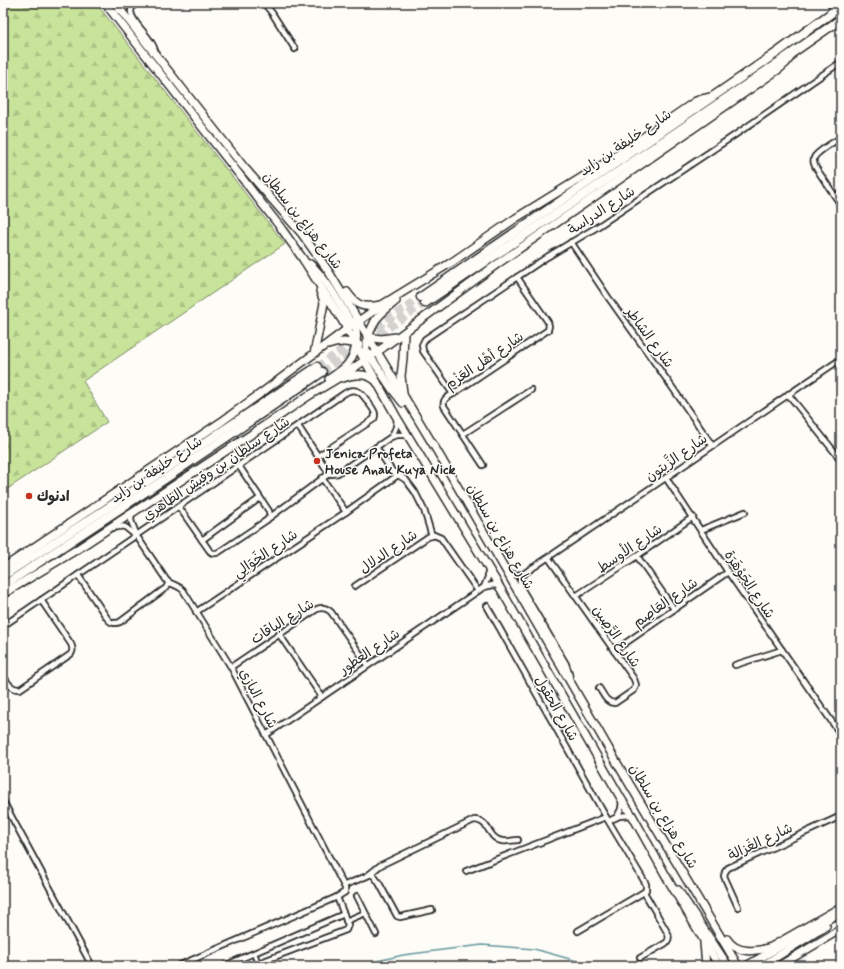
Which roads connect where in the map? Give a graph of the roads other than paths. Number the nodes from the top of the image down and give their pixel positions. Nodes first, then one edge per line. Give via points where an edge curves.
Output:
1 (104, 3) edge
2 (115, 3) edge
3 (135, 3) edge
4 (264, 3) edge
5 (837, 3) edge
6 (841, 6) edge
7 (830, 14) junction
8 (841, 19) edge
9 (295, 48) dead end
10 (793, 53) junction
11 (156, 55) junction
12 (841, 62) edge
13 (713, 97) junction
14 (841, 137) edge
15 (841, 193) edge
16 (835, 196) junction
17 (841, 205) edge
18 (571, 242) junction
19 (303, 259) junction
20 (320, 259) junction
21 (452, 262) junction
22 (517, 277) junction
23 (385, 303) junction
24 (354, 326) junction
25 (403, 334) junction
26 (369, 338) junction
27 (356, 344) junction
28 (324, 346) junction
29 (366, 350) junction
30 (314, 354) junction
31 (371, 356) junction
32 (841, 359) edge
33 (378, 383) junction
34 (531, 390) dead end
35 (453, 394) junction
36 (788, 394) junction
37 (404, 397) junction
38 (305, 398) junction
39 (414, 414) junction
40 (396, 416) junction
41 (298, 426) junction
42 (463, 434) junction
43 (408, 435) junction
44 (391, 437) junction
45 (712, 445) junction
46 (376, 447) junction
47 (318, 456) junction
48 (841, 460) edge
49 (483, 465) dead end
50 (239, 466) junction
51 (330, 473) junction
52 (398, 475) junction
53 (322, 478) junction
54 (666, 478) junction
55 (260, 498) junction
56 (179, 507) junction
57 (346, 512) junction
58 (745, 512) dead end
59 (132, 514) junction
60 (269, 518) junction
61 (693, 518) junction
62 (110, 528) junction
63 (701, 530) junction
64 (136, 535) junction
65 (432, 536) junction
66 (202, 540) junction
67 (637, 556) junction
68 (548, 557) junction
69 (488, 567) junction
70 (3, 568) edge
71 (505, 570) junction
72 (728, 572) junction
73 (524, 574) junction
74 (78, 575) junction
75 (3, 576) edge
76 (169, 582) junction
77 (3, 586) edge
78 (355, 586) dead end
79 (500, 586) junction
80 (484, 587) junction
81 (478, 591) junction
82 (3, 594) edge
83 (576, 596) junction
84 (41, 600) junction
85 (487, 606) dead end
86 (674, 609) junction
87 (196, 612) junction
88 (3, 626) edge
89 (279, 634) junction
90 (782, 650) junction
91 (614, 651) junction
92 (368, 665) junction
93 (735, 665) dead end
94 (230, 667) junction
95 (3, 675) edge
96 (570, 682) junction
97 (599, 688) dead end
98 (322, 697) junction
99 (266, 734) junction
100 (841, 735) edge
101 (628, 781) junction
102 (622, 800) junction
103 (3, 801) edge
104 (632, 815) junction
105 (841, 816) edge
106 (617, 817) junction
107 (608, 819) junction
108 (518, 840) dead end
109 (466, 871) dead end
110 (664, 873) junction
111 (370, 874) junction
112 (345, 885) junction
113 (644, 892) junction
114 (357, 896) dead end
115 (337, 898) junction
116 (841, 906) edge
117 (738, 907) dead end
118 (432, 910) dead end
119 (365, 912) junction
120 (841, 912) edge
121 (344, 914) junction
122 (841, 916) edge
123 (346, 921) junction
124 (841, 929) edge
125 (578, 931) dead end
126 (376, 934) dead end
127 (704, 941) junction
128 (254, 953) junction
129 (640, 958) dead end
130 (737, 965) edge
131 (92, 966) edge
132 (178, 966) edge
133 (224, 966) edge
134 (706, 966) edge
135 (719, 966) edge
136 (728, 966) edge
137 (746, 966) edge
138 (762, 966) edge
139 (779, 966) edge

1 - 19 main road, شارع هزاع بن سلطان
2 - 11 main road, شارع هزاع بن سلطان
3 - 11 street via 131,10 132,16 152,44
4 - 9 street
5 - 7 street
6 - 7 highway, شارع خليفة بن زايد
7 - 13 highway, شارع خليفة بن زايد
8 - 10 highway, شارع خليفة بن زايد
10 - 13 highway, شارع خليفة بن زايد via 423,300
10 - 25 main road via 786,63 500,262
11 - 20 main road, شارع هزاع بن سلطان
12 - 18 street, شارع الدراسة
13 - 21 main road via 696,101
14 - 16 street via 818,153 814,160
15 - 16 street
16 - 17 street
18 - 22 street, شارع الدراسة
18 - 45 street, شارع الشاطر
19 - 24 main road via 320,274
19 - 30 main road via 324,303
20 - 23 main road via 328,263 355,303 373,306
20 - 24 main road, شارع هزاع بن سلطان via 348,302
21 - 23 main road
21 - 26 main road via 382,312 375,321
22 - 35 street, شارع الدراسة via 423,342 424,353
22 - 35 street, شارع أهْل العَزْم via 548,322 548,330
23 - 24 main road
24 - 26 main road via 362,336
24 - 27 main road
24 - 28 main road
25 - 26 main road via 381,339
25 - 31 main road
25 - 37 main road via 401,376
26 - 29 main road
26 - 31 main road, شارع هزاع بن سلطان
27 - 28 main road via 339,342
27 - 29 main road
27 - 31 main road, شارع هزاع بن سلطان
27 - 38 main road via 345,367
28 - 30 main road
29 - 31 main road
30 - 70 main road via 221,422
31 - 33 main road, شارع هزاع بن سلطان
31 - 37 main road, شارع هزاع بن سلطان
31 - 38 main road
31 - 39 main road via 392,390
32 - 36 street, شارع الزَّيتون
33 - 38 main road via 369,377 349,376
33 - 40 main road, شارع هزاع بن سلطان
34 - 42 street
35 - 42 street, شارع أهْل العَزْم via 445,399 443,404
36 - 45 street, شارع الزَّيتون
36 - 48 street
37 - 39 main road, شارع هزاع بن سلطان
38 - 59 main road
39 - 71 main road, شارع هزاع بن سلطان
40 - 43 main road, شارع هزاع بن سلطان
40 - 44 street via 396,427
41 - 47 street
41 - 47 street, شارع سلطان بن وقيش الظاهري via 348,392 360,392 375,412 374,419
41 - 50 street, شارع سلطان بن وقيش الظاهري
42 - 49 street, شارع أهْل العَزْم
43 - 44 street
43 - 69 main road, شارع هزاع بن سلطان
44 - 46 street
45 - 54 street, شارع الزَّيتون
46 - 51 street via 338,473
46 - 52 street via 392,471
47 - 51 street
50 - 55 street
50 - 56 street, شارع سلطان بن وقيش الظاهري
51 - 53 street
52 - 57 street, شارع الخَوَالِي
52 - 65 street via 406,480 415,492
53 - 57 street
53 - 60 street
54 - 61 street, شارع الجَوْهَرَة
54 - 68 street, شارع الزَّيتون
55 - 60 street via 269,511
55 - 66 street
56 - 64 street, شارع سلطان بن وقيش الظاهري
56 - 66 street
57 - 87 street, شارع الخَوَالِي
58 - 63 street
59 - 62 main road
59 - 64 street, شارع البازي via 131,521
60 - 66 street via 218,553 210,552
61 - 63 street, شارع الجَوْهَرَة
61 - 67 street, شارع الأوسط
62 - 64 street, شارع البازي via 124,526
62 - 82 main road
63 - 72 street, شارع الجَوْهَرَة
64 - 74 street, شارع سلطان بن وقيش الظاهري
64 - 76 street, شارع البازي
65 - 78 street, شارع الدلال
65 - 81 street, شارع الدلال via 441,538
67 - 83 street, شارع الأوسط
67 - 86 street
68 - 73 street, شارع الزَّيتون
68 - 83 street, شارع الرَّصِين
69 - 79 main road, شارع هزاع بن سلطان
69 - 80 street
71 - 73 street via 516,575
71 - 96 main road, شارع هزاع بن سلطان
72 - 86 street, شارع العَاصِم
72 - 90 street, شارع الجَوْهَرَة
73 - 96 street via 519,584 566,664
74 - 76 street via 110,622 115,623 120,622 166,588
74 - 84 street, شارع سلطان بن وقيش الظاهري
75 - 77 highway, شارع خليفة بن زايد via 319,369 159,483
76 - 87 street, شارع البازي via 183,590
79 - 80 street
79 - 102 main road, شارع هزاع بن سلطان
80 - 81 street, شارع العطور
81 - 92 street, شارع العطور
83 - 91 street, شارع الرَّصِين
84 - 88 street, شارع سلطان بن وقيش الظاهري
84 - 95 street via 71,644 71,654 20,689 11,688
85 - 107 street, شارع الحقول
86 - 91 street, شارع العَاصِم
87 - 94 street, شارع البازي
89 - 92 street, شارع الباقات via 317,609 325,608 331,612
89 - 94 street, شارع الباقات
89 - 98 street
90 - 93 street
90 - 100 street, شارع الجَوْهَرَة
91 - 97 street, شارع الرَّصِين via 636,682 636,688 615,703 607,701
92 - 98 street, شارع العطور
94 - 99 street, شارع البازي
96 - 101 main road, شارع هزاع بن سلطان
98 - 99 street, شارع العطور
99 - 112 street, شارع البازي
101 - 116 main road via 640,792 725,936 735,948 762,950 771,947
101 - 130 main road, شارع هزاع بن سلطان
102 - 104 main road, شارع هزاع بن سلطان
102 - 106 street
103 - 131 street
104 - 106 street
104 - 110 main road, شارع هزاع بن سلطان
105 - 117 street, شارع الغَزالة via 728,868 724,876
106 - 107 street
107 - 109 street
107 - 113 street, شارع الحقول via 646,884
108 - 111 street via 499,840 484,823 474,820 381,865
110 - 127 main road, شارع هزاع بن سلطان
110 - 136 main road via 677,887
111 - 112 street
111 - 118 street via 379,883 396,916
112 - 115 street via 345,892
113 - 125 street
113 - 129 street, شارع الحقول via 669,938 666,944
114 - 119 street
115 - 121 street
115 - 132 street
119 - 123 street
119 - 126 street
120 - 137 main road
121 - 123 street
121 - 128 street
122 - 138 main road
123 - 128 street via 348,927 345,931 261,962 256,960
124 - 139 main road
127 - 134 main road
127 - 135 main road, شارع هزاع بن سلطان
128 - 133 street

